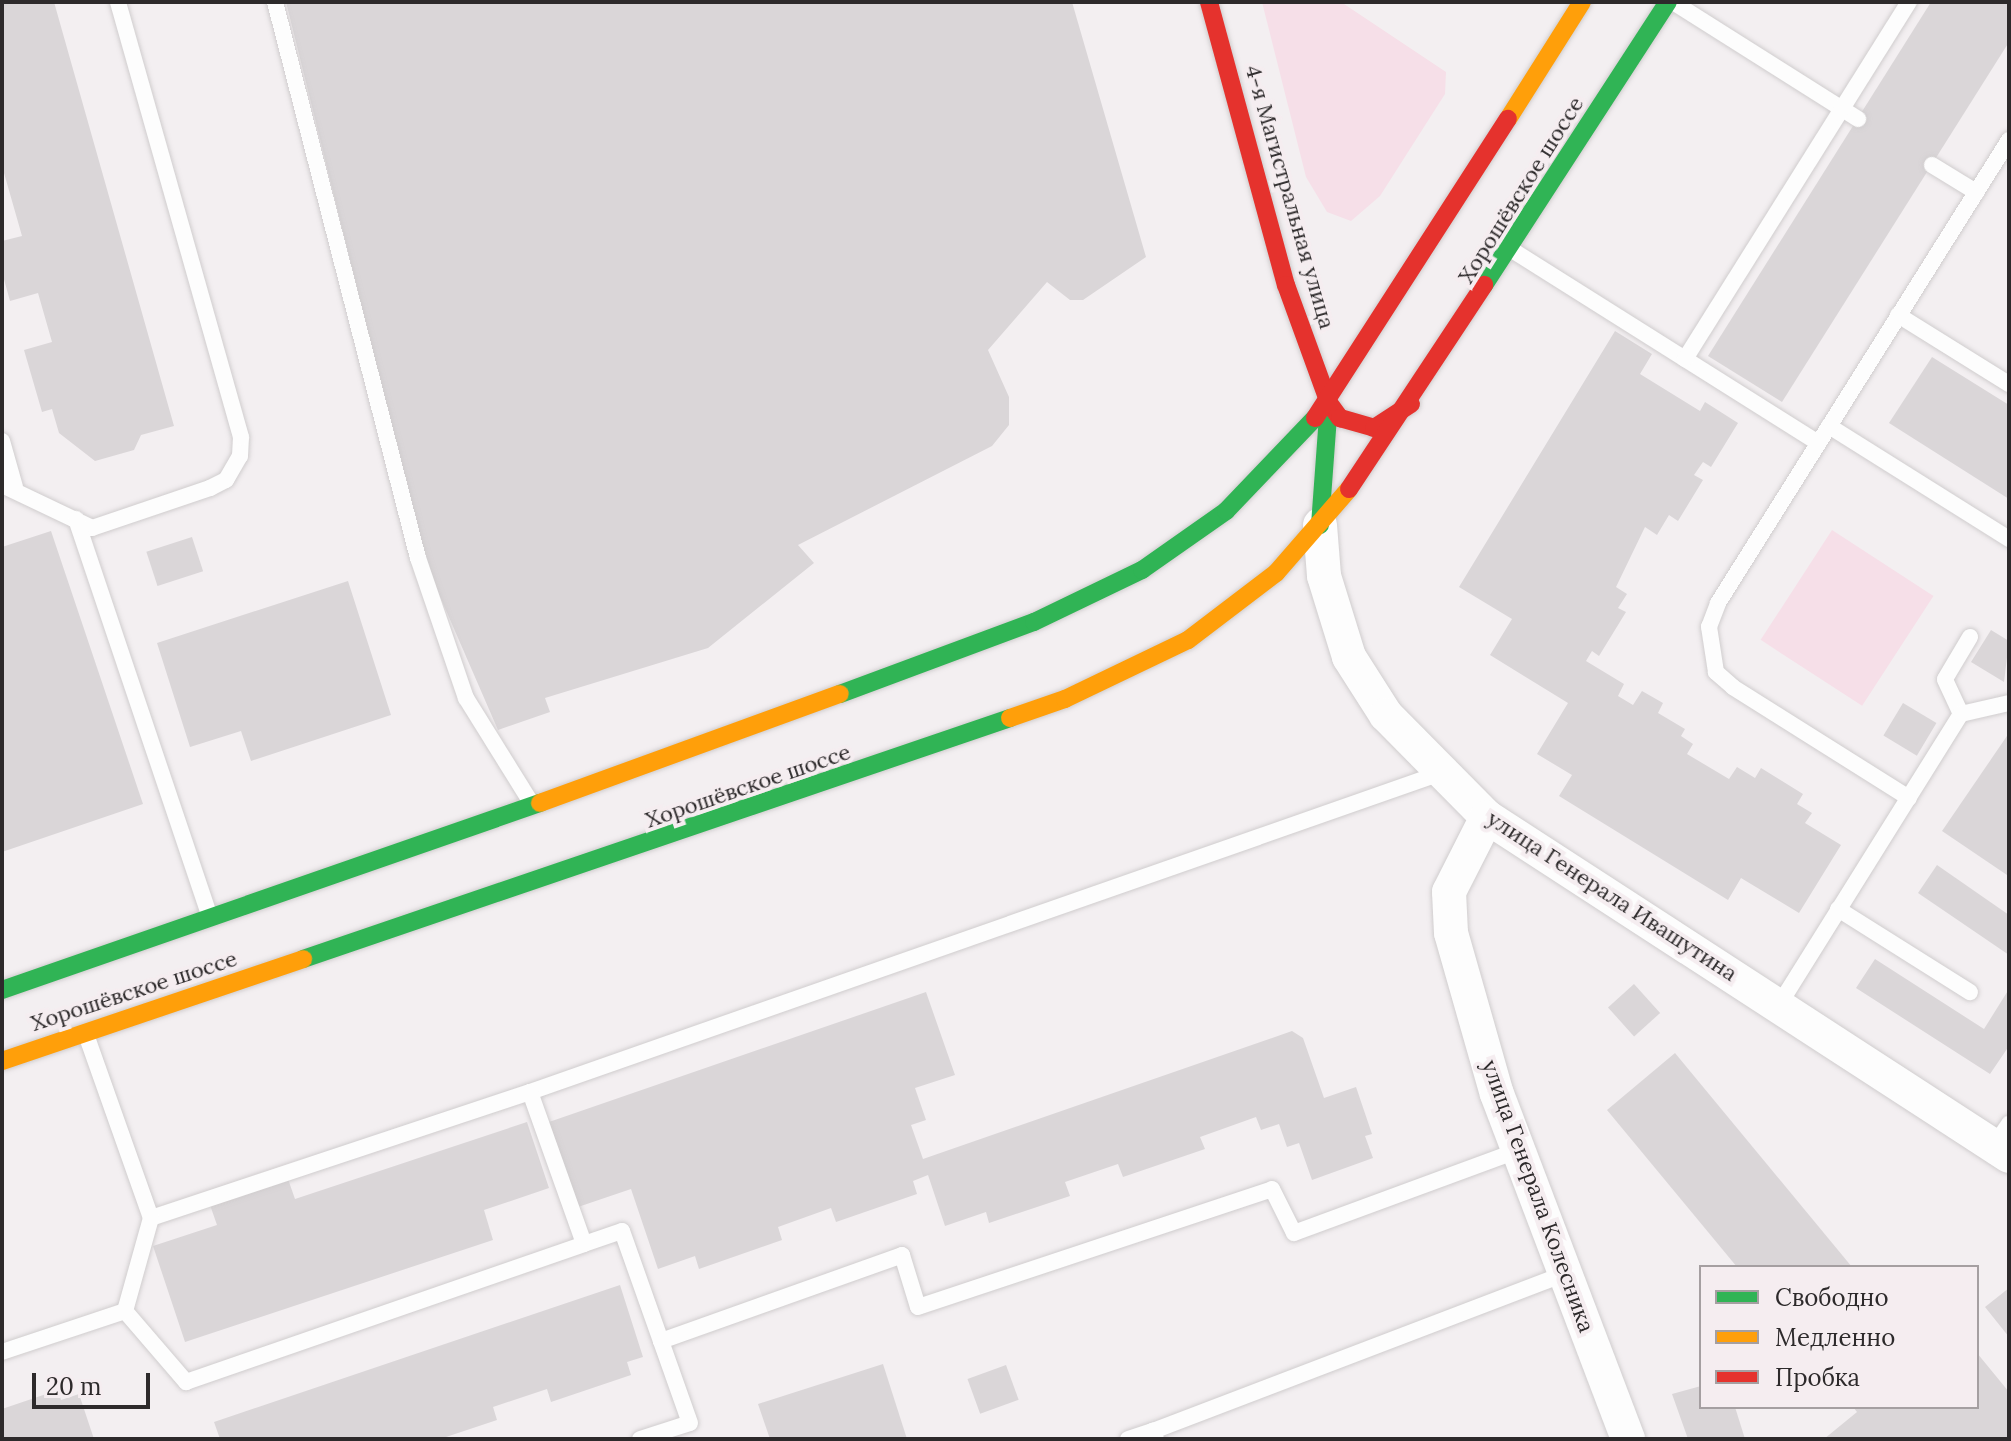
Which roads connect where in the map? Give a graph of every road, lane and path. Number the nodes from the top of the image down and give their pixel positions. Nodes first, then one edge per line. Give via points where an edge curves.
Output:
1 (118, 2) edge
2 (275, 2) edge
3 (1209, 2) edge
4 (1582, 2) edge
5 (1670, 2) edge
6 (1909, 2) edge
7 (1842, 109) junction
8 (1858, 119) dead end
9 (2009, 140) edge
10 (1932, 165) dead end
11 (1976, 192) junction
12 (1512, 250) junction
13 (1898, 315) junction
14 (1685, 359) junction
15 (2009, 384) edge
16 (1413, 402) junction
17 (1329, 403) junction
18 (1829, 426) junction
19 (2, 441) edge
20 (1818, 443) junction
21 (8, 486) edge
22 (76, 519) junction
23 (1320, 525) junction
24 (2009, 539) edge
25 (1970, 637) dead end
26 (2009, 703) edge
27 (1961, 714) junction
28 (1441, 773) junction
29 (1909, 798) junction
30 (533, 806) junction
31 (1487, 817) junction
32 (1838, 909) junction
33 (211, 919) junction
34 (2, 990) edge
35 (1970, 992) dead end
36 (1779, 1005) junction
37 (85, 1032) junction
38 (2, 1061) edge
39 (530, 1092) junction
40 (2004, 1142) edge
41 (1519, 1150) junction
42 (151, 1218) junction
43 (584, 1244) junction
44 (1567, 1273) junction
45 (125, 1311) junction
46 (661, 1341) junction
47 (2, 1352) edge
48 (1154, 1435) edge
49 (640, 1439) edge
50 (1128, 1439) edge
51 (1628, 1439) edge

1 - 22 lane via 241,437 234,471 218,484 92,528
2 - 30 lane via 418,558 466,698
3 - 17 main road, 4-я Магистральная улица via 1286,285
4 - 17 main road, Хорошёвское шоссе
5 - 7 lane
5 - 12 main road, Хорошёвское шоссе
6 - 7 lane
7 - 8 lane
7 - 14 lane
9 - 11 lane
10 - 11 lane
11 - 13 lane
12 - 14 lane
12 - 16 main road, Хорошёвское шоссе
13 - 15 lane
13 - 18 lane
14 - 20 lane
16 - 17 main road, Хорошёвское шоссе via 1374,428 1340,418
16 - 23 main road, Хорошёвское шоссе
17 - 23 main road, улица Генерала Ивашутина
17 - 30 main road, Хорошёвское шоссе via 1226,511 1192,539 1100,592 1019,628
18 - 20 lane
18 - 24 lane
19 - 21 lane
20 - 29 lane via 1718,603 1709,650 1716,672 1733,687
21 - 22 lane
22 - 33 lane
23 - 28 street, улица Генерала Ивашутина via 1324,576 1349,657 1386,715
23 - 37 main road, Хорошёвское шоссе via 1236,608 1133,670 1065,699 638,850
25 - 27 lane via 1945,679
26 - 27 lane
27 - 29 lane
28 - 31 street, улица Генерала Ивашутина
28 - 39 lane
29 - 32 lane
30 - 33 main road, Хорошёвское шоссе
31 - 36 street, улица Генерала Ивашутина
31 - 41 street, улица Генерала Колесника via 1449,892 1451,933
32 - 35 lane
32 - 36 lane
33 - 34 main road, Хорошёвское шоссе
36 - 40 street, улица Генерала Ивашутина
37 - 38 main road, Хорошёвское шоссе
37 - 42 lane
39 - 42 lane
39 - 43 lane
41 - 44 street, улица Генерала Колесника
41 - 46 lane via 1294,1233 1272,1189 918,1307 902,1255
42 - 45 lane
43 - 45 lane via 186,1382
43 - 46 lane via 622,1231
44 - 48 lane
44 - 51 street, улица Генерала Колесника
45 - 47 lane
46 - 49 lane via 690,1423
48 - 50 lane

